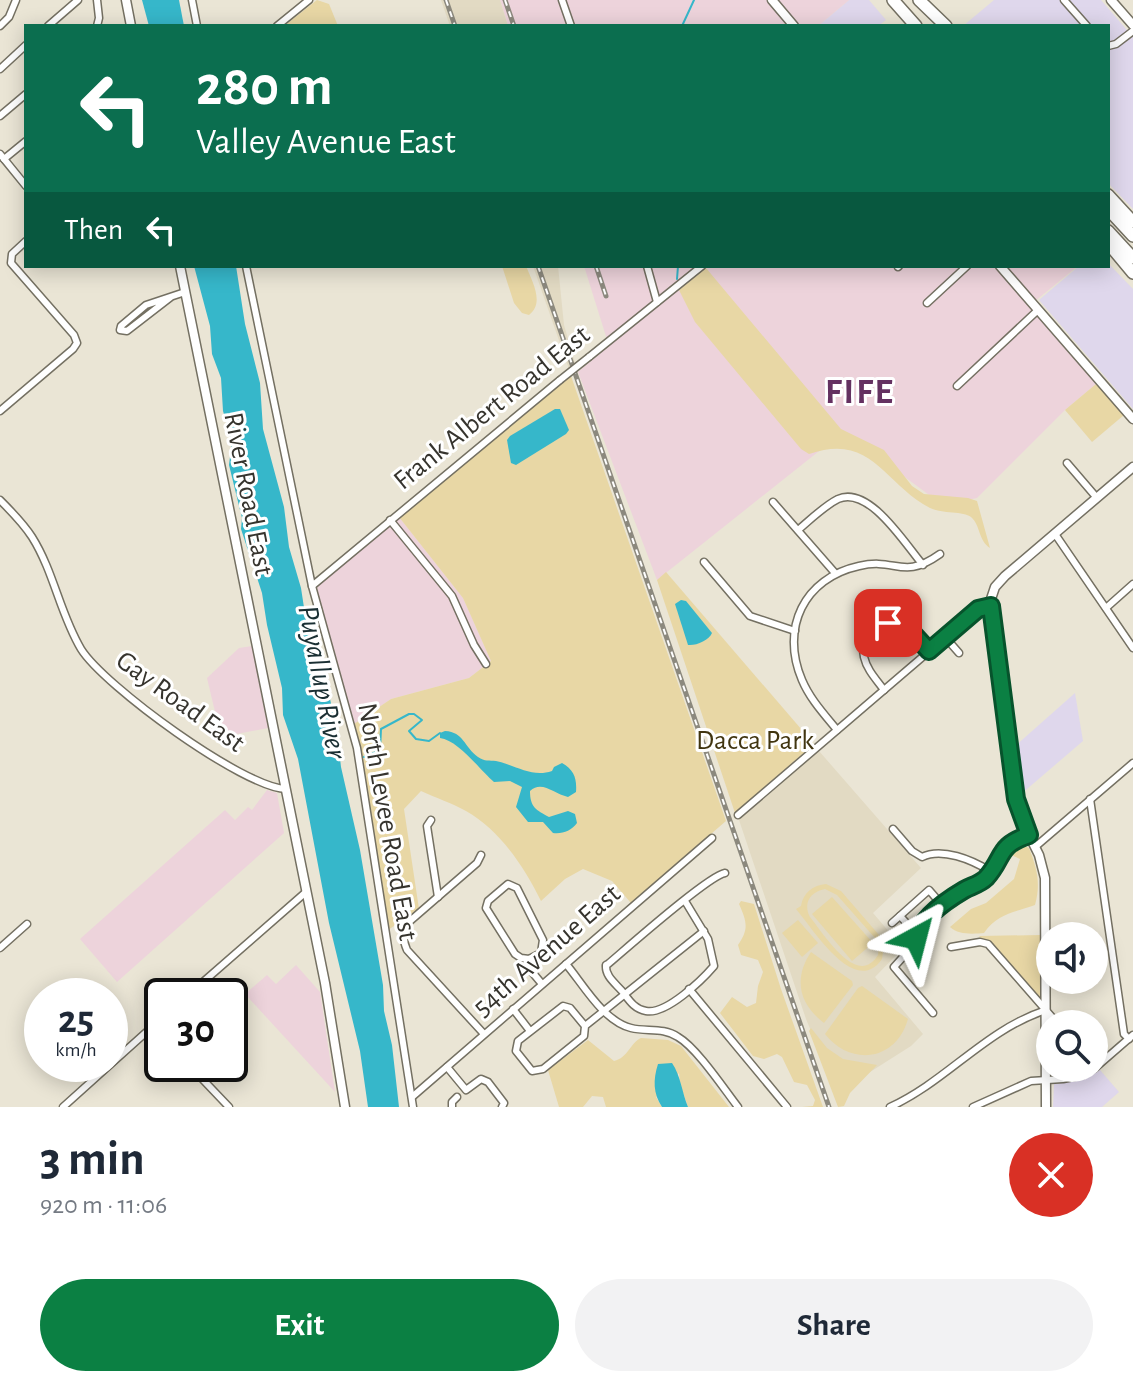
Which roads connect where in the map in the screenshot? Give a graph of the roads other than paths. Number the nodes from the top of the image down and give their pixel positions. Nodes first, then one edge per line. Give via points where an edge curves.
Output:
1 (16, 0) edge
2 (78, 0) edge
3 (97, 0) edge
4 (126, 0) edge
5 (192, 0) edge
6 (309, 0) edge
7 (562, 0) edge
8 (772, 0) edge
9 (893, 0) edge
10 (912, 0) edge
11 (919, 0) edge
12 (1064, 0) edge
13 (1111, 0) edge
14 (50, 24) edge
15 (98, 24) edge
16 (131, 24) edge
17 (197, 24) edge
18 (279, 24) edge
19 (570, 24) edge
20 (792, 24) edge
21 (914, 24) edge
22 (935, 24) edge
23 (944, 24) edge
24 (1085, 24) edge
25 (0, 26) edge
26 (1133, 28) edge
27 (1110, 45) edge
28 (24, 49) edge
29 (0, 69) edge
30 (24, 96) edge
31 (0, 116) edge
32 (24, 142) edge
33 (2, 156) edge
34 (24, 184) edge
35 (1110, 195) edge
36 (1110, 211) edge
37 (1133, 219) edge
38 (1110, 233) edge
39 (1133, 236) edge
40 (24, 243) edge
41 (1110, 245) edge
42 (1133, 258) edge
43 (180, 268) edge
44 (246, 268) edge
45 (648, 268) edge
46 (700, 268) edge
47 (965, 268) edge
48 (1002, 268) edge
49 (1133, 273) edge
50 (185, 292) junction
51 (171, 297) junction
52 (657, 302) junction
53 (927, 303) dead end
54 (1038, 310) junction
55 (957, 386) dead end
56 (0, 411) edge
57 (1133, 419) edge
58 (1067, 463) dead end
59 (1133, 467) edge
60 (1097, 498) junction
61 (0, 500) edge
62 (773, 502) dead end
63 (390, 520) junction
64 (798, 530) junction
65 (1055, 534) junction
66 (940, 554) dead end
67 (704, 562) dead end
68 (923, 565) junction
69 (835, 573) junction
70 (1133, 584) edge
71 (312, 586) junction
72 (991, 602) junction
73 (1106, 608) junction
74 (795, 631) junction
75 (945, 637) junction
76 (1133, 648) edge
77 (929, 651) junction
78 (959, 653) dead end
79 (486, 664) dead end
80 (884, 690) junction
81 (837, 730) junction
82 (1132, 767) edge
83 (286, 789) junction
84 (1090, 799) junction
85 (738, 815) dead end
86 (431, 820) dead end
87 (893, 829) dead end
88 (1029, 835) junction
89 (712, 838) dead end
90 (1035, 847) junction
91 (481, 855) dead end
92 (990, 871) junction
93 (725, 873) dead end
94 (306, 892) junction
95 (438, 897) junction
96 (685, 901) junction
97 (942, 905) junction
98 (900, 916) junction
99 (892, 923) dead end
100 (27, 924) dead end
101 (918, 930) junction
102 (704, 931) junction
103 (951, 947) dead end
104 (0, 948) edge
105 (529, 959) junction
106 (566, 964) junction
107 (208, 978) edge
108 (542, 984) junction
109 (689, 989) junction
110 (625, 995) junction
111 (513, 1009) junction
112 (1046, 1010) joint
113 (605, 1011) junction
114 (933, 1013) dead end
115 (1036, 1015) edge
116 (585, 1026) junction
117 (530, 1031) junction
118 (144, 1034) edge
119 (484, 1034) junction
120 (1131, 1037) edge
121 (1108, 1056) edge
122 (447, 1067) junction
123 (1036, 1081) edge
124 (205, 1082) edge
125 (1046, 1082) edge
126 (462, 1093) junction
127 (412, 1098) junction
128 (504, 1106) edge
129 (63, 1107) edge
130 (229, 1107) edge
131 (345, 1107) edge
132 (413, 1107) edge
133 (452, 1107) edge
134 (738, 1107) edge
135 (787, 1107) edge
136 (890, 1107) edge
137 (973, 1107) edge
138 (1046, 1107) edge

1 - 25 street
2 - 14 street
3 - 15 street
4 - 16 main road
5 - 17 street
6 - 18 street
7 - 19 street
8 - 20 main road
9 - 21 highway
10 - 22 highway
11 - 23 highway
12 - 24 street
13 - 26 main road
26 - 27 street
28 - 29 street
30 - 31 street
32 - 33 street
33 - 34 street
35 - 37 highway
36 - 39 highway
38 - 42 highway
40 - 56 street via 12,254 11,263 77,343
41 - 49 highway
43 - 50 main road, River Road East
44 - 71 street, North Levee Road East
45 - 52 street
46 - 52 street, Frank Albert Road East
47 - 53 street
48 - 54 main road
50 - 51 street
50 - 83 main road, River Road East
51 - 51 street via 146,305 120,330 127,331
52 - 63 street, Frank Albert Road East, bridge
54 - 55 street
54 - 57 main road
58 - 60 street
59 - 60 main road
60 - 65 main road
61 - 83 street, Gay Road East via 31,536 78,643 105,678 211,756 259,783
62 - 64 street
63 - 71 street, Frank Albert Road East
63 - 79 street via 452,596
64 - 68 street via 837,500 857,497 873,507
64 - 69 street
65 - 72 main road via 1001,580
65 - 73 street
66 - 68 street
67 - 74 street via 750,616
68 - 69 street via 910,569 873,563
69 - 74 street via 808,596
70 - 73 street
71 - 127 street, North Levee Road East via 357,748
72 - 75 street
72 - 88 main road via 1016,799
73 - 76 street
74 - 81 street via 804,684
75 - 77 street
75 - 78 street
77 - 80 street
77 - 80 street via 900,625 882,624 872,630 864,657
80 - 81 street
81 - 85 street
82 - 84 street
83 - 94 main road, River Road East
84 - 90 street
84 - 120 street via 1124,1034
86 - 95 street via 427,826
87 - 92 street via 922,857 947,855
88 - 90 main road
88 - 92 street via 1005,848
89 - 106 street, 54th Avenue East
90 - 112 main road via 1045,878
91 - 95 street
92 - 97 street
93 - 96 street
94 - 107 street
94 - 131 main road, River Road East
95 - 119 street via 410,921 404,934 407,950
96 - 102 street
96 - 110 street via 605,968
97 - 98 street via 929,890
97 - 101 street
98 - 99 street
98 - 101 street
100 - 104 street
101 - 114 street via 912,947 894,967
102 - 109 street via 714,966
102 - 110 street
103 - 112 street via 988,944
105 - 105 street via 541,953 543,940 511,884 486,906 515,954
105 - 108 street
106 - 108 street, 54th Avenue East
106 - 113 street
108 - 111 street, 54th Avenue East
109 - 110 street via 653,1012 637,1008
109 - 135 street
110 - 113 street
111 - 117 street
111 - 119 street, 54th Avenue East
113 - 116 street
113 - 134 street via 625,1026 680,1037
115 - 136 street via 993,1035 921,1092
116 - 117 street via 565,1006
116 - 117 street via 584,1036 538,1072 530,1069 515,1046
118 - 129 street
119 - 122 street, 54th Avenue East
120 - 121 street
122 - 126 street
122 - 127 street, 54th Avenue East
123 - 137 street
124 - 130 street
125 - 138 main road
126 - 128 street via 484,1079
126 - 133 street
127 - 132 street, North Levee Road East

